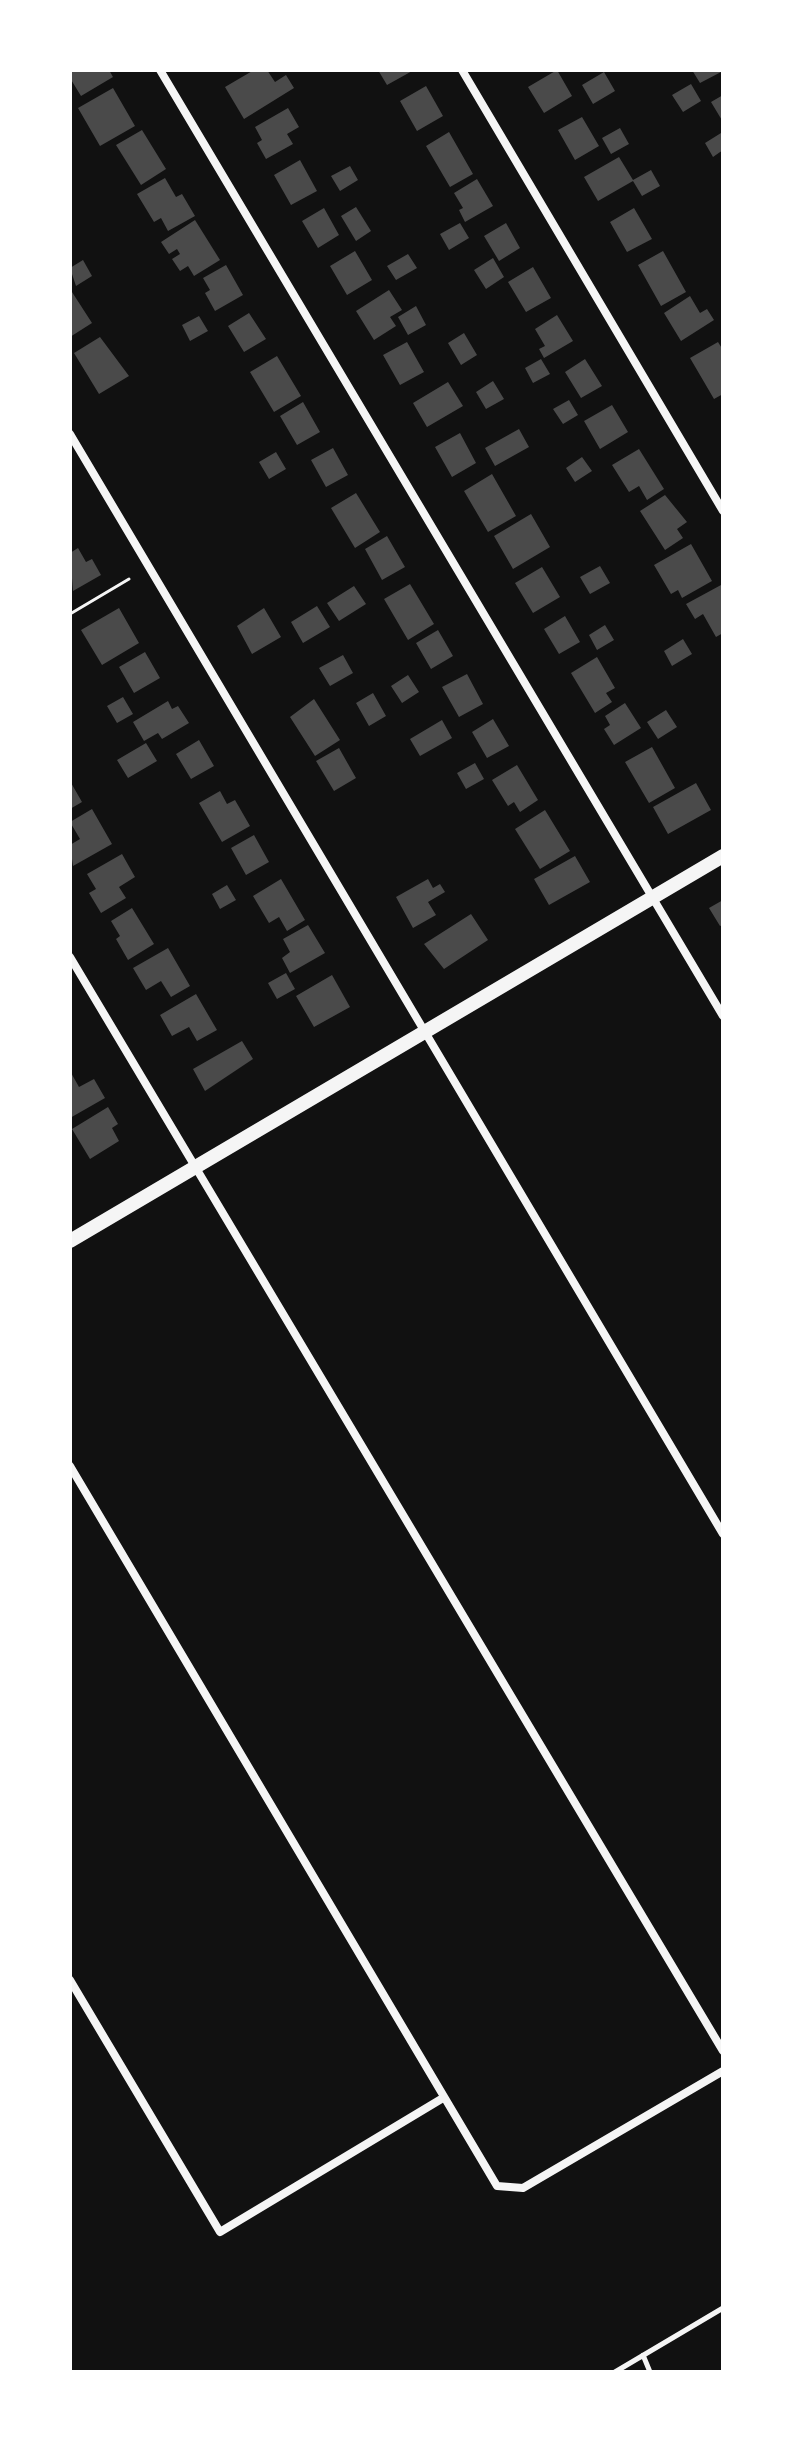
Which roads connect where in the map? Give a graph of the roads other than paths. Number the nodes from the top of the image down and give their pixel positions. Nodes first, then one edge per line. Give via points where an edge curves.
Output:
1 (160, 70) edge
2 (462, 70) edge
3 (70, 434) edge
4 (723, 511) edge
5 (723, 856) edge
6 (653, 896) junction
7 (70, 957) edge
8 (723, 1016) edge
9 (424, 1031) junction
10 (195, 1167) junction
11 (70, 1241) edge
12 (70, 1466) edge
13 (723, 1534) edge
14 (70, 1980) edge
15 (723, 2051) edge
16 (723, 2071) edge
17 (443, 2098) junction
18 (723, 2308) edge
19 (643, 2355) junction
20 (615, 2372) edge
21 (650, 2372) edge

1 - 6 street
2 - 4 street
3 - 9 street
5 - 6 main road
6 - 8 street
6 - 9 main road
7 - 10 street
9 - 10 main road
9 - 13 street
10 - 11 main road
10 - 15 street
12 - 17 street
14 - 17 street via 220,2232
16 - 17 street via 523,2188 497,2186
18 - 19 lane
19 - 20 lane
19 - 21 lane

